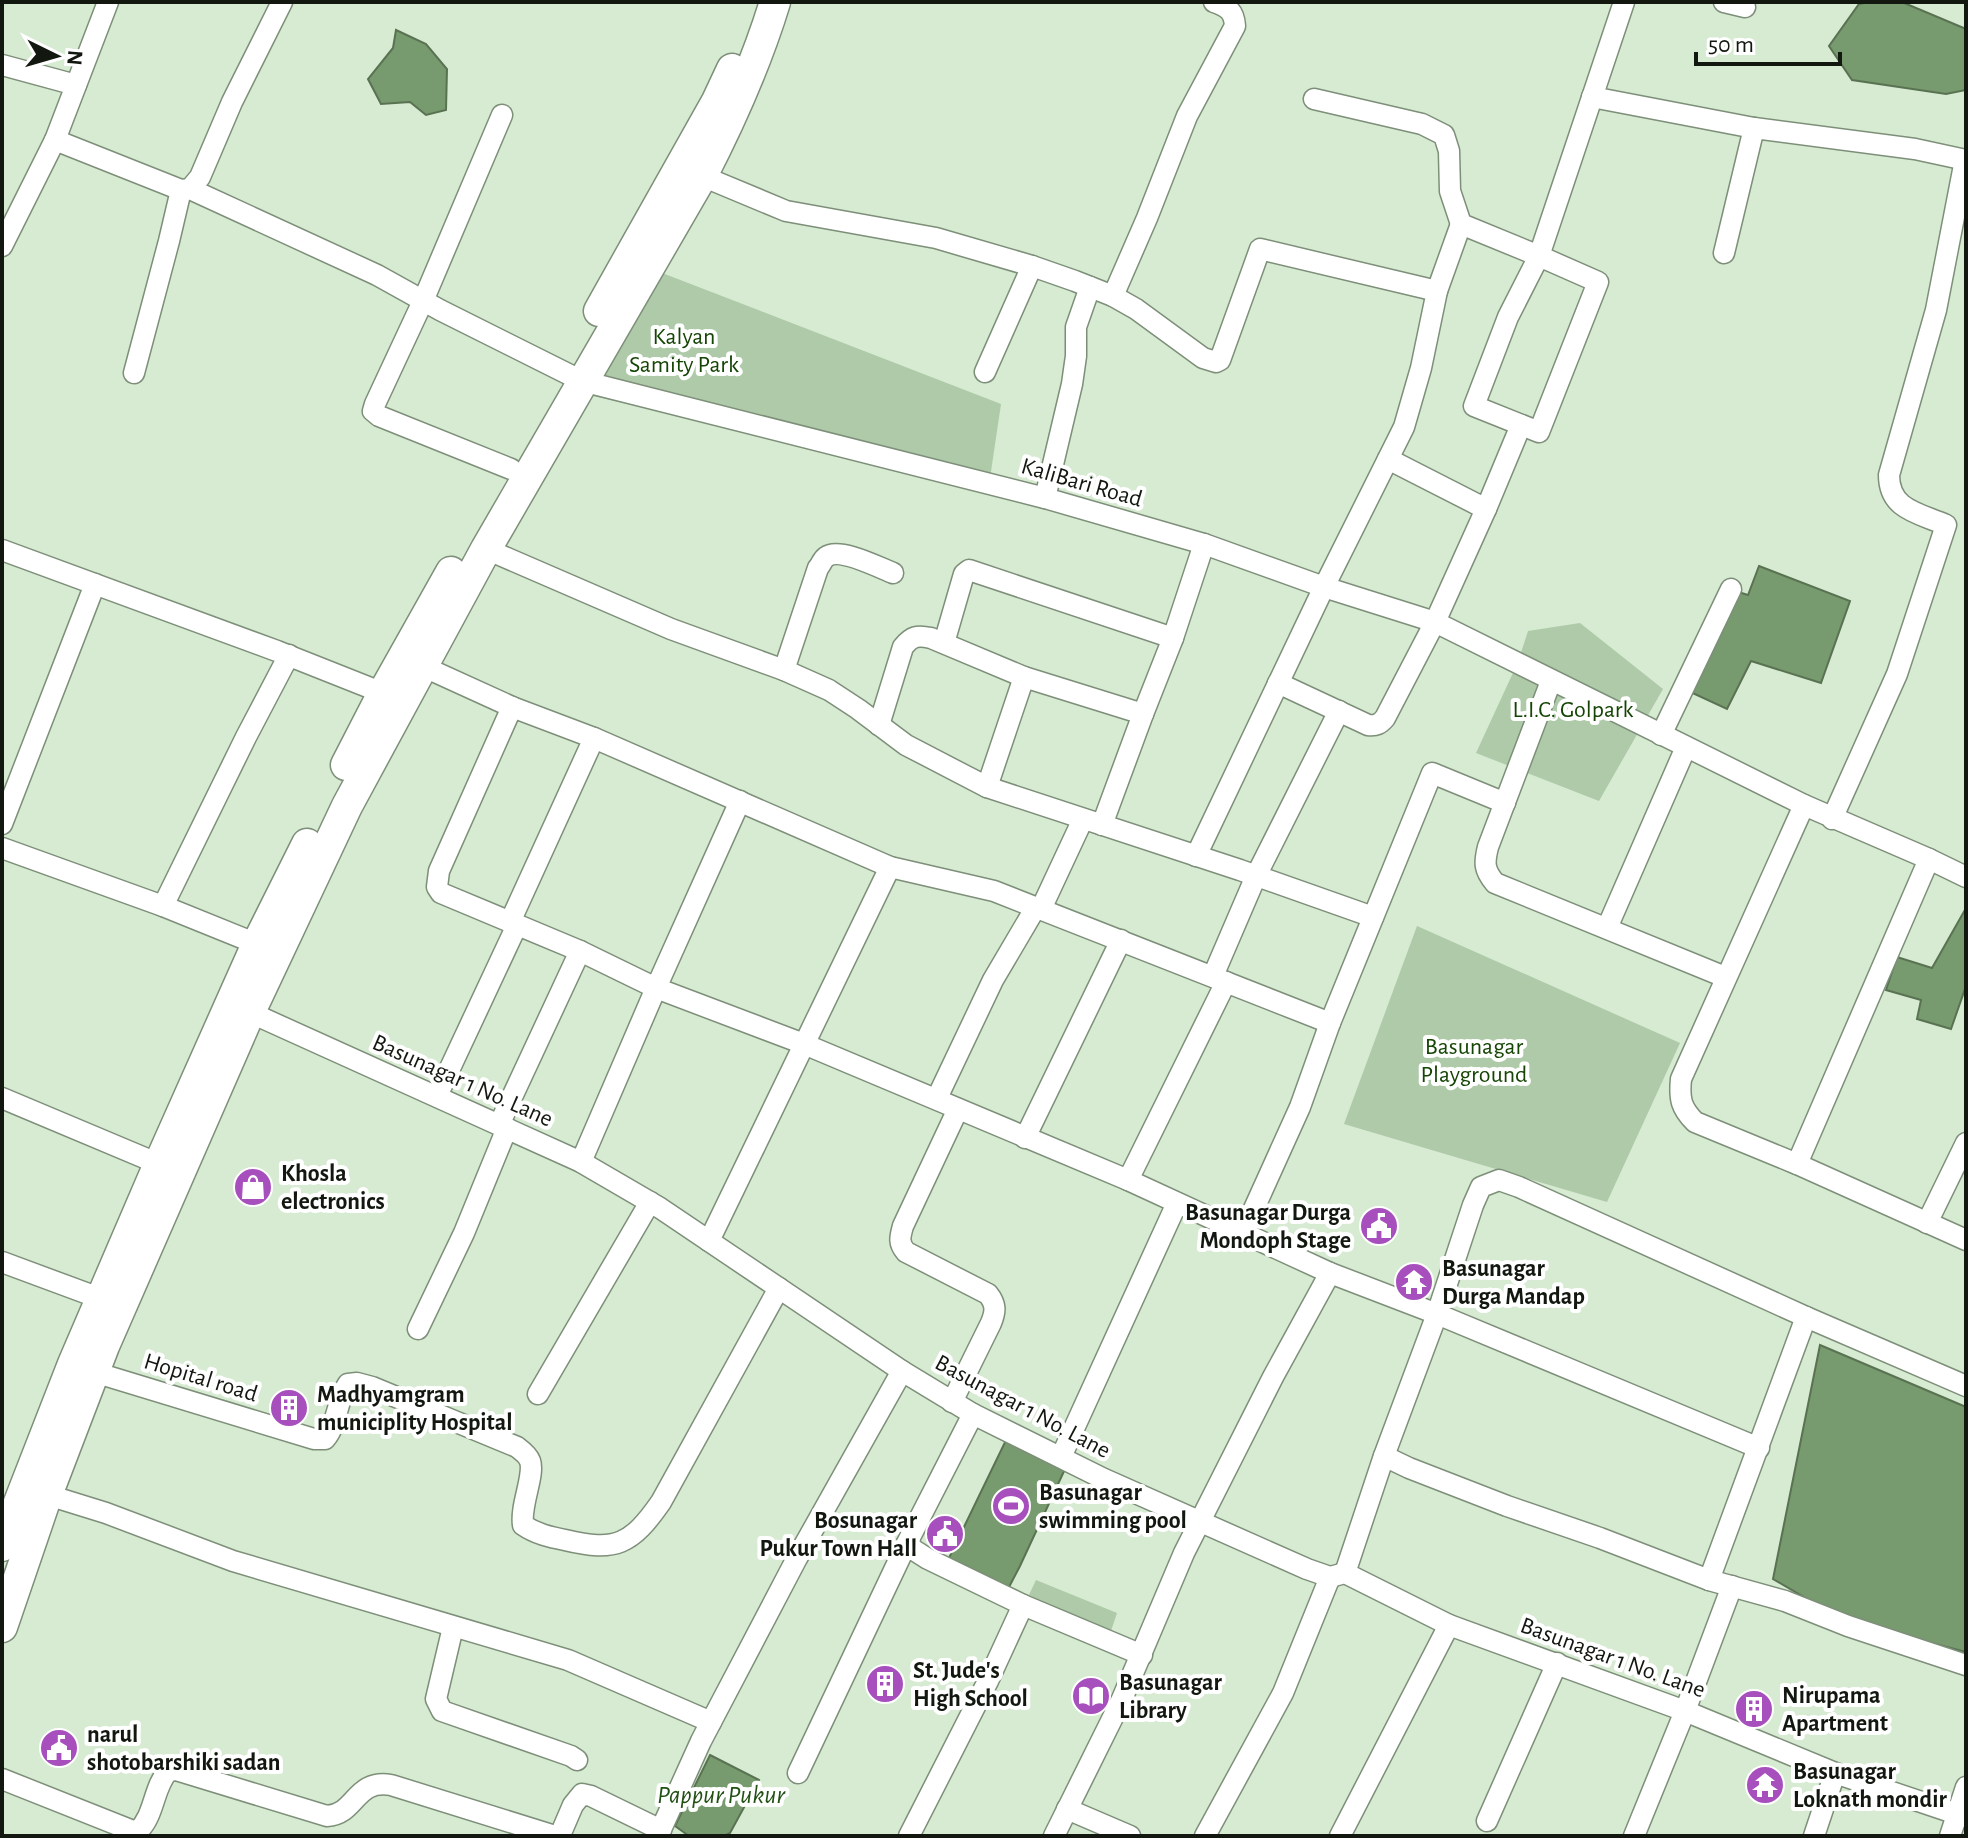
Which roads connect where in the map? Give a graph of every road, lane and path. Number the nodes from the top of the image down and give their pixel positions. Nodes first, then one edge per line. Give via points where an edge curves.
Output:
1 (108, 2) edge
2 (282, 2) edge
3 (757, 2) edge
4 (775, 2) edge
5 (1214, 2) edge
6 (1624, 2) edge
7 (1724, 2) edge
8 (1745, 7) dead end
9 (2, 65) edge
10 (76, 85) junction
11 (1592, 97) junction
12 (1314, 99) dead end
13 (502, 115) dead end
14 (1754, 128) junction
15 (55, 140) junction
16 (1966, 160) edge
17 (702, 176) junction
18 (185, 190) junction
19 (1461, 224) junction
20 (2, 246) edge
21 (1724, 253) dead end
22 (1539, 256) junction
23 (1032, 266) junction
24 (1090, 287) junction
25 (1437, 291) junction
26 (1113, 296) junction
27 (423, 301) junction
28 (985, 372) dead end
29 (134, 373) dead end
30 (573, 377) junction
31 (1521, 425) junction
32 (1388, 459) junction
33 (511, 469) junction
34 (1045, 498) junction
35 (1486, 509) junction
36 (1204, 544) junction
37 (486, 549) junction
38 (2, 550) edge
39 (893, 573) dead end
40 (95, 584) junction
41 (1324, 587) junction
42 (1731, 589) dead end
43 (1435, 622) junction
44 (1173, 638) junction
45 (944, 643) junction
46 (289, 655) junction
47 (422, 666) junction
48 (784, 670) junction
49 (1024, 677) junction
50 (1551, 681) junction
51 (1278, 683) junction
52 (383, 693) junction
53 (512, 707) junction
54 (1339, 711) junction
55 (1143, 714) junction
56 (879, 725) junction
57 (1661, 735) junction
58 (594, 738) junction
59 (1686, 747) junction
60 (987, 787) junction
61 (740, 801) junction
62 (1505, 803) junction
63 (1804, 805) junction
64 (1832, 819) junction
65 (1093, 822) junction
66 (2, 824) edge
67 (2, 848) edge
68 (1196, 856) junction
69 (1929, 859) junction
70 (890, 867) junction
71 (1256, 876) junction
72 (1966, 877) edge
73 (163, 906) junction
74 (1039, 908) junction
75 (1373, 917) junction
76 (514, 924) junction
77 (1607, 928) junction
78 (1121, 940) junction
79 (257, 944) junction
80 (580, 951) junction
81 (1725, 977) junction
82 (1219, 979) junction
83 (656, 988) junction
84 (240, 1008) junction
85 (1330, 1023) junction
86 (804, 1044) junction
87 (437, 1096) junction
88 (2, 1098) edge
89 (937, 1098) junction
90 (958, 1109) junction
91 (503, 1126) junction
92 (1025, 1138) junction
93 (1966, 1143) edge
94 (581, 1162) junction
95 (159, 1164) junction
96 (1797, 1164) junction
97 (1128, 1180) junction
98 (650, 1202) junction
99 (1177, 1203) junction
100 (1927, 1223) junction
101 (1243, 1233) junction
102 (1966, 1240) edge
103 (709, 1241) junction
104 (2, 1262) edge
105 (1330, 1273) junction
106 (779, 1288) junction
107 (102, 1299) junction
108 (1437, 1314) junction
109 (1806, 1317) junction
110 (418, 1329) dead end
111 (83, 1369) junction
112 (902, 1371) junction
113 (1966, 1386) edge
114 (538, 1394) dead end
115 (952, 1402) junction
116 (973, 1414) junction
117 (1759, 1448) junction
118 (1384, 1456) junction
119 (1061, 1457) junction
120 (36, 1491) junction
121 (8, 1515) edge
122 (1200, 1521) junction
123 (906, 1545) junction
124 (2, 1546) edge
125 (1337, 1575) junction
126 (1709, 1580) junction
127 (1732, 1586) junction
128 (1023, 1605) junction
129 (1449, 1625) junction
130 (2, 1627) edge
131 (453, 1627) junction
132 (1142, 1655) junction
133 (1557, 1663) junction
134 (1966, 1665) edge
135 (1685, 1711) junction
136 (711, 1722) junction
137 (577, 1760) dead end
138 (798, 1773) dead end
139 (1835, 1773) junction
140 (2, 1779) edge
141 (1966, 1787) edge
142 (1067, 1809) junction
143 (1962, 1815) edge
144 (1487, 1821) dead end
145 (659, 1833) edge
146 (555, 1836) edge
147 (909, 1836) edge
148 (1054, 1836) edge
149 (1130, 1836) edge
150 (1205, 1836) edge
151 (1340, 1836) edge
152 (1634, 1836) edge
153 (1814, 1836) edge
154 (1950, 1836) edge

1 - 10 street
2 - 18 street via 200,177
3 - 30 main road via 717,101
4 - 17 main road via 732,119
5 - 26 street via 1228,7 1235,26 1187,116
6 - 11 street
7 - 8 street
9 - 10 street
10 - 15 street
11 - 14 street
11 - 22 street
12 - 19 street via 1422,124 1444,135 1450,191
13 - 27 street
14 - 16 street
14 - 21 street
15 - 18 street, KaliBari Road
15 - 20 street
16 - 64 street via 1936,310 1889,475 1889,487 1901,506 1946,525 1897,674
17 - 23 street via 786,211 936,238
17 - 30 main road
18 - 27 street, KaliBari Road via 377,275
18 - 29 street
19 - 22 street
19 - 25 street
22 - 31 street via 1508,317 1474,406
22 - 31 street via 1598,285 1542,429 1535,432
23 - 24 street
23 - 28 street
24 - 26 street
24 - 34 street via 1076,327 1072,384
25 - 26 street via 1260,249 1216,362
25 - 32 street via 1404,427
27 - 30 street, KaliBari Road
27 - 33 street via 373,411
30 - 33 main road
30 - 34 street, KaliBari Road
30 - 37 main road
31 - 35 street
32 - 35 street
32 - 41 street
33 - 52 main road
34 - 36 street, KaliBari Road
35 - 43 street
36 - 41 street, KaliBari Road
36 - 44 street
37 - 47 main road
37 - 48 street via 671,629
38 - 40 street
39 - 48 street via 844,555 826,557
40 - 46 street
40 - 66 street
41 - 43 street, KaliBari Road
41 - 51 street
42 - 57 street
43 - 50 street, KaliBari Road
43 - 54 street via 1380,724 1368,725
44 - 45 street via 969,570
44 - 55 street
45 - 49 street
45 - 56 street via 919,635 903,647
46 - 52 street
46 - 73 street
47 - 53 street
47 - 84 main road
48 - 56 street via 829,690
49 - 55 street
49 - 60 street
50 - 57 street, KaliBari Road
50 - 62 street
51 - 54 street
51 - 68 street
52 - 79 main road
53 - 58 street
53 - 76 street via 439,871 437,887
54 - 71 street
55 - 65 street
56 - 60 street
57 - 59 street, KaliBari Road
58 - 61 street
58 - 76 street
59 - 63 street, KaliBari Road
59 - 77 street
60 - 65 street
61 - 70 street
61 - 83 street
62 - 75 street via 1432,773
62 - 77 street via 1486,855 1487,874 1495,883
63 - 64 street, KaliBari Road
63 - 81 street
64 - 69 street, KaliBari Road
65 - 68 street
65 - 74 street
67 - 73 street
68 - 71 street
69 - 72 street, KaliBari Road
69 - 96 street
70 - 74 street
70 - 86 street
71 - 75 street
71 - 82 street
73 - 79 street
74 - 78 street
74 - 89 street via 993,980
75 - 85 street
76 - 80 street
76 - 87 street
77 - 81 street
78 - 82 street
78 - 92 street
79 - 84 main road
80 - 83 street
80 - 91 street
81 - 96 street via 1681,1079 1683,1110 1695,1122
82 - 85 street
82 - 97 street
83 - 86 street
83 - 94 street
84 - 87 street, Basunagar 1 No. Lane
84 - 95 main road
84 - 111 main road
85 - 101 street via 1287,1139
86 - 89 street
86 - 103 street
87 - 91 street, Basunagar 1 No. Lane
88 - 95 street
89 - 90 street
90 - 92 street
90 - 115 street via 900,1237 906,1252 994,1302 991,1323
91 - 94 street, Basunagar 1 No. Lane
91 - 110 street via 464,1233
92 - 97 street
93 - 100 street
94 - 98 street, Basunagar 1 No. Lane
95 - 107 main road
96 - 100 street
97 - 99 street
98 - 103 street, Basunagar 1 No. Lane
98 - 114 street
99 - 101 street
99 - 119 street
100 - 102 street
101 - 105 street
103 - 106 street, Basunagar 1 No. Lane
104 - 107 street
105 - 108 street
105 - 122 street
106 - 111 street, Hopital road via 661,1502 636,1532 608,1546 590,1546 523,1525 531,1470 530,1460 517,1447 372,1387 348,1384 331,1432 325,1439 314,1439
106 - 112 street, Basunagar 1 No. Lane
107 - 111 main road
108 - 109 street via 1481,1187 1499,1180
108 - 117 street
108 - 118 street
109 - 113 street
109 - 117 street
111 - 120 main road
112 - 115 street, Basunagar 1 No. Lane
112 - 136 street
115 - 116 street, Basunagar 1 No. Lane
116 - 119 street, Basunagar 1 No. Lane
116 - 123 street
117 - 126 street
118 - 125 street
118 - 126 street
119 - 122 street, Basunagar 1 No. Lane
120 - 121 main road
120 - 130 main road
120 - 131 street via 233,1561
121 - 124 main road
122 - 125 street, Basunagar 1 No. Lane via 1307,1569
122 - 132 street
123 - 128 street
123 - 138 street
125 - 129 street, Basunagar 1 No. Lane
125 - 150 street via 1283,1693
126 - 127 street
127 - 134 street
127 - 135 street
128 - 132 street
128 - 147 street
129 - 133 street, Basunagar 1 No. Lane
129 - 151 street
131 - 136 street via 568,1660
131 - 137 street via 436,1699 442,1711
132 - 142 street
133 - 135 street, Basunagar 1 No. Lane
133 - 144 street
135 - 139 street, Basunagar 1 No. Lane
135 - 152 street
136 - 145 street
139 - 143 street, Basunagar 1 No. Lane
139 - 153 street
140 - 146 street via 133,1831 145,1825 162,1778 176,1770 327,1816 342,1812 364,1790 380,1783
141 - 143 street
142 - 148 street
142 - 149 street
143 - 154 street
145 - 146 street via 582,1794

